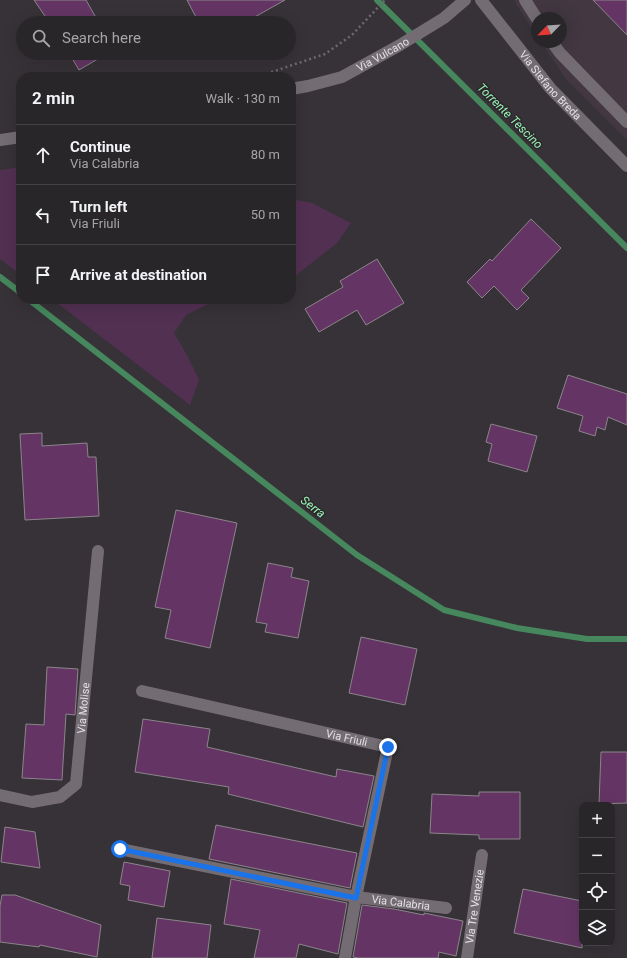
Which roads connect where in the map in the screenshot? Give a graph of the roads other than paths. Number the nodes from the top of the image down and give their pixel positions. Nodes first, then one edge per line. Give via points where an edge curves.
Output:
1 (465, 0) edge
2 (481, 0) edge
3 (525, 0) edge
4 (533, 12) edge
5 (556, 48) edge
6 (296, 88) edge
7 (627, 122) edge
8 (16, 138) edge
9 (0, 140) edge
10 (627, 166) edge
11 (98, 551) dead end
12 (142, 691) dead end
13 (0, 795) edge
14 (120, 849) dead end
15 (482, 854) dead end
16 (356, 898) junction
17 (446, 908) dead end
18 (345, 958) edge
19 (467, 958) edge

1 - 6 street, Via Vulcano via 444,18 400,46 342,77
2 - 10 street, Via Stefano Breda via 551,89
3 - 4 street
5 - 7 street
8 - 9 street
11 - 13 street, Via Molise via 76,784 60,797 32,802
12 - 16 street, Via Friuli via 388,747
14 - 16 street, Via Calabria
15 - 19 street, Via Tre Venezie
16 - 17 street, Via Calabria
16 - 18 street, Via Friuli

